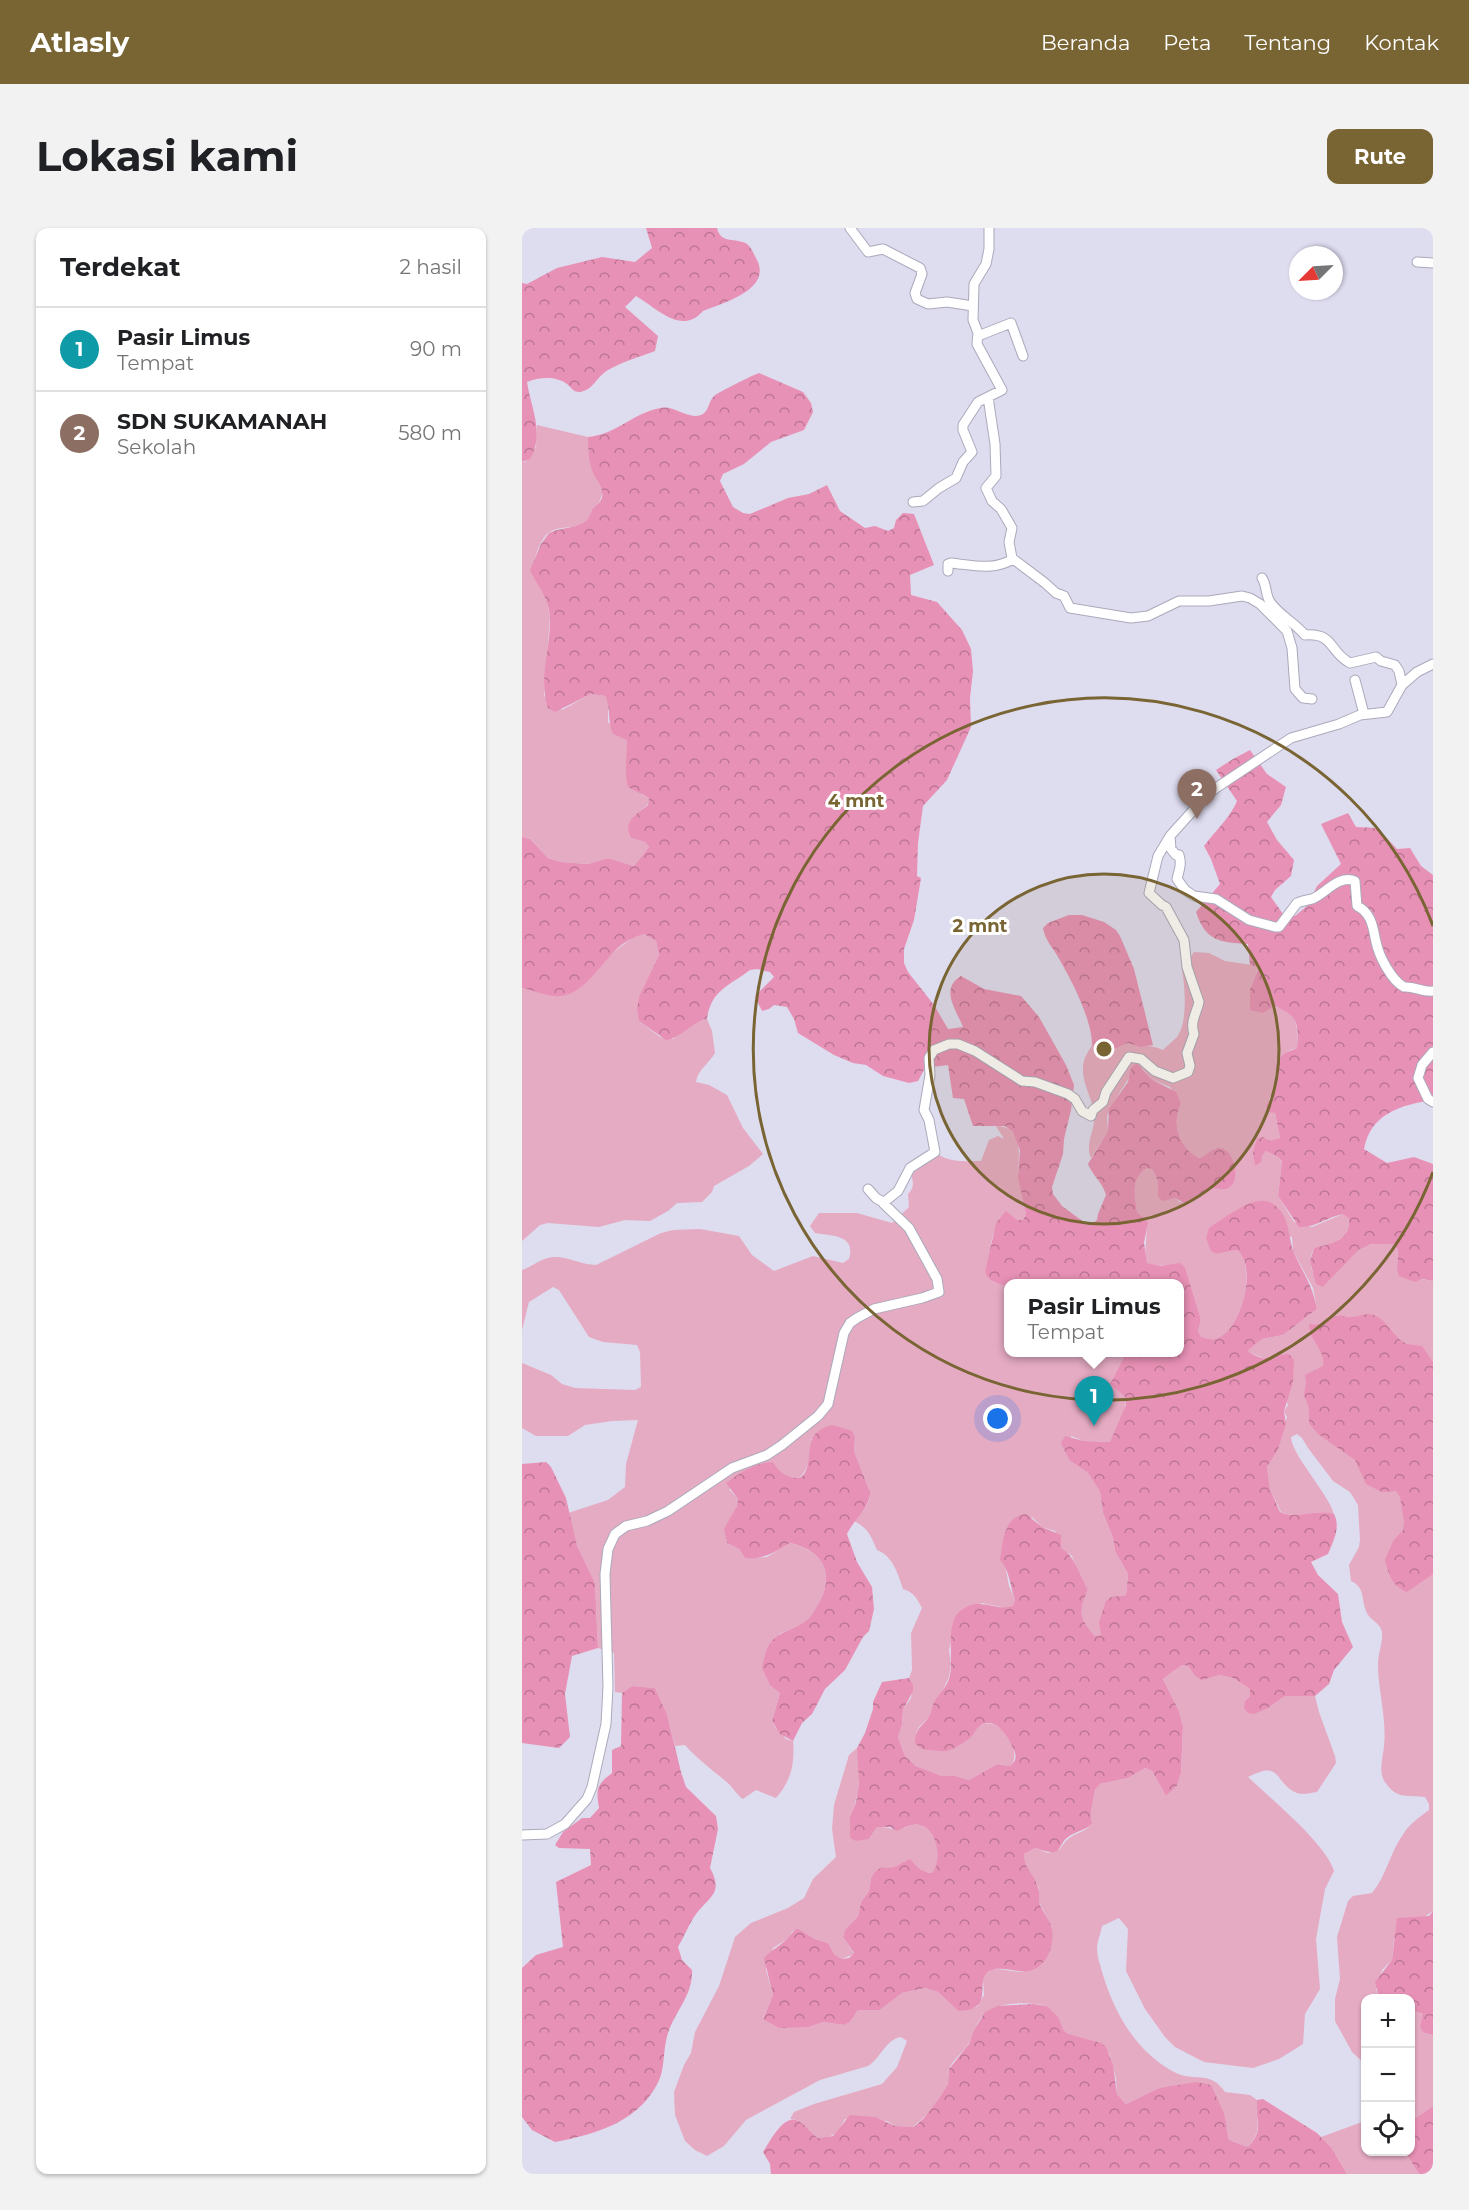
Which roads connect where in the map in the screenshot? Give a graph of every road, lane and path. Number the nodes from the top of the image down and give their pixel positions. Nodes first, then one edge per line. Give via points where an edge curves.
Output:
1 (850, 228) edge
2 (989, 228) edge
3 (1417, 262) dead end
4 (1433, 263) edge
5 (973, 306) junction
6 (978, 336) junction
7 (1023, 356) dead end
8 (988, 397) junction
9 (913, 502) dead end
10 (1013, 559) junction
11 (948, 571) dead end
12 (1262, 578) dead end
13 (1433, 664) edge
14 (1354, 680) dead end
15 (1402, 685) junction
16 (1312, 699) dead end
17 (1364, 714) junction
18 (1170, 836) junction
19 (1433, 991) edge
20 (1433, 1053) edge
21 (1433, 1102) edge
22 (868, 1190) dead end
23 (883, 1202) junction
24 (522, 1836) edge

1 - 5 street via 868,252 883,249 920,268 917,299 928,304
2 - 5 street via 986,264 974,284
3 - 4 street
5 - 6 street
6 - 7 street via 1011,323
6 - 8 street via 977,344 1003,388
8 - 9 street via 978,402 963,425 972,452 956,478 923,501
8 - 10 street via 996,476 987,488 1012,528 1009,545
10 - 11 street via 986,567 951,563
10 - 16 street via 1064,596 1070,608 1105,615 1141,618 1179,601 1250,598 1287,631 1295,689 1303,698
12 - 15 street via 1268,600 1277,612 1305,635 1324,636 1350,663 1376,657 1393,664
13 - 15 street
14 - 17 street
15 - 17 street via 1387,712
17 - 18 street via 1282,742 1206,796
18 - 19 street via 1171,849 1181,861 1177,879 1185,890 1200,898 1216,899 1249,920 1275,927 1297,903 1313,899 1347,879 1355,881 1357,906 1371,919 1376,942 1395,979 1404,987
18 - 23 street via 1158,856 1149,892 1166,907 1184,940 1187,967 1199,1002 1192,1020 1189,1071 1173,1078 1155,1071 1141,1059 1129,1057 1091,1116 1068,1094 1022,1081 966,1047 953,1043 938,1047 929,1058 924,1107 935,1152 910,1168 899,1190
20 - 21 street via 1422,1065 1418,1078 1428,1100
22 - 23 street
23 - 24 street via 909,1228 937,1279 939,1292 874,1309 850,1323 840,1347 828,1404 782,1445 732,1468 668,1511 615,1534 608,1549 606,1574 606,1724 592,1786 587,1799 565,1824 547,1834

